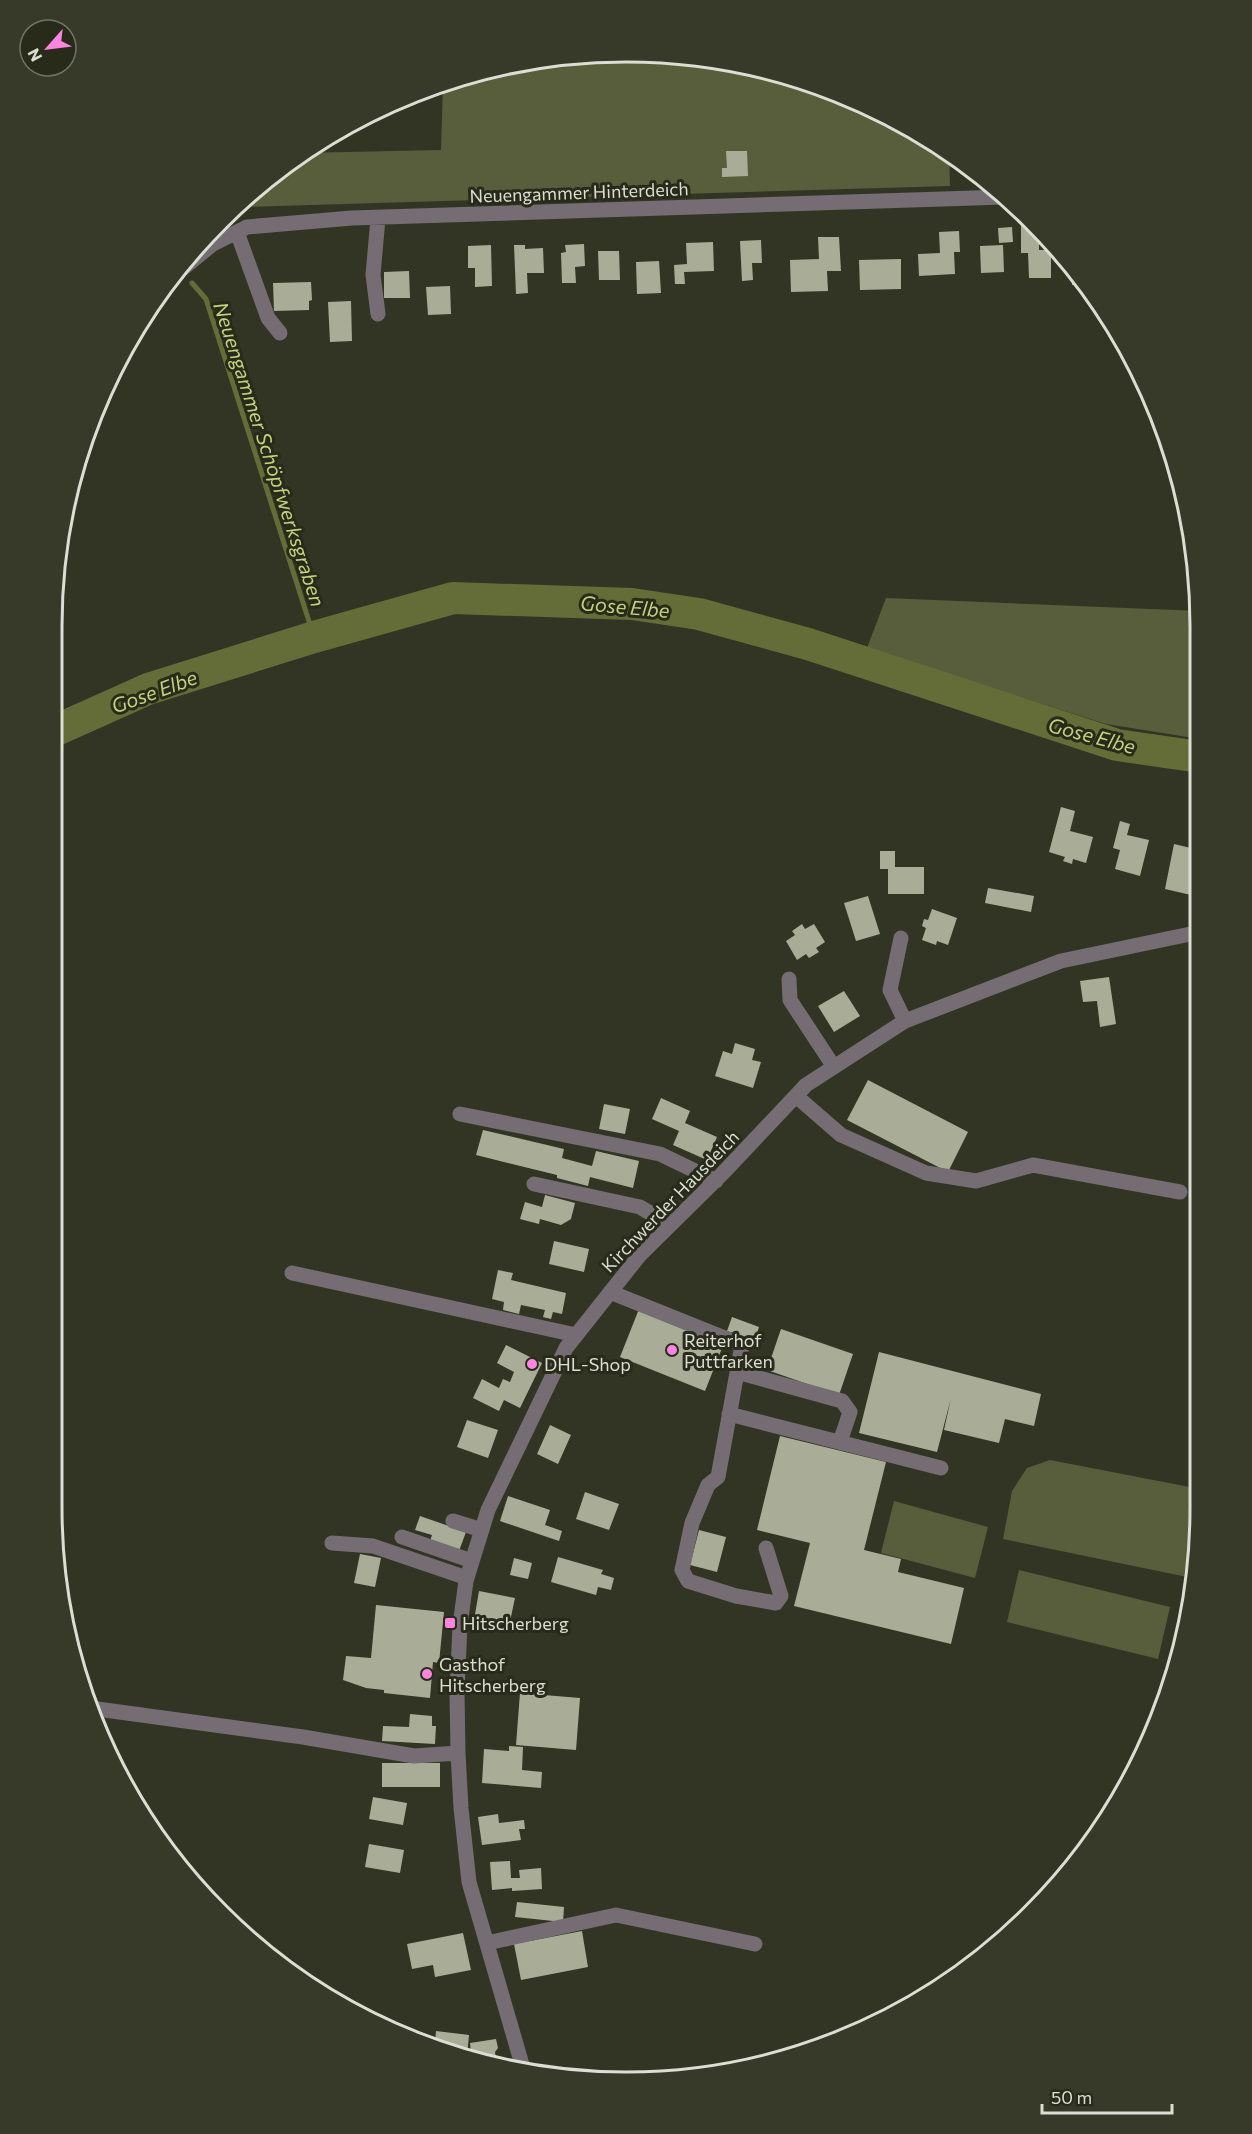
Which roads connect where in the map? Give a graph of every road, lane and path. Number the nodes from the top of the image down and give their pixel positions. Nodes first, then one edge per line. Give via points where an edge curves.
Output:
1 (993, 197) edge
2 (378, 218) junction
3 (237, 232) junction
4 (206, 250) edge
5 (378, 314) dead end
6 (280, 333) dead end
7 (1190, 934) edge
8 (901, 938) dead end
9 (789, 979) dead end
10 (905, 1021) junction
11 (834, 1067) junction
12 (796, 1096) junction
13 (460, 1114) dead end
14 (716, 1180) junction
15 (534, 1184) dead end
16 (1180, 1192) dead end
17 (670, 1225) junction
18 (292, 1273) dead end
19 (610, 1292) junction
20 (576, 1335) junction
21 (737, 1372) junction
22 (729, 1414) junction
23 (840, 1442) junction
24 (941, 1468) dead end
25 (453, 1521) dead end
26 (482, 1530) junction
27 (402, 1537) dead end
28 (332, 1543) dead end
29 (765, 1548) dead end
30 (472, 1560) junction
31 (467, 1578) junction
32 (98, 1709) edge
33 (458, 1753) junction
34 (487, 1943) junction
35 (755, 1944) dead end
36 (522, 2063) edge

1 - 2 street, Neuengammer Hinterdeich
2 - 3 street, Neuengammer Hinterdeich via 247,227
2 - 5 street via 374,275
3 - 4 street, Neuengammer Hinterdeich
3 - 6 street via 268,318
7 - 10 street, Kirchwerder Hausdeich via 1061,961
8 - 10 street via 890,990
9 - 11 street via 790,1000
10 - 11 street, Kirchwerder Hausdeich
11 - 12 street, Kirchwerder Hausdeich
12 - 14 street, Kirchwerder Hausdeich
12 - 16 street via 841,1135 926,1173 976,1181 1033,1165
13 - 14 street via 660,1154
14 - 17 street, Kirchwerder Hausdeich
15 - 17 street via 640,1208
17 - 19 street, Kirchwerder Hausdeich
18 - 20 street
19 - 20 street, Kirchwerder Hausdeich
19 - 21 street via 742,1345
20 - 26 street, Kirchwerder Hausdeich via 566,1348
21 - 22 street
21 - 23 street via 842,1401 850,1412
22 - 23 street
22 - 29 street via 718,1477 708,1485 692,1524 682,1570 688,1581 776,1603 781,1596
23 - 24 street
25 - 26 street
26 - 30 street, Kirchwerder Hausdeich
27 - 30 street
28 - 31 street via 373,1546
30 - 31 street, Kirchwerder Hausdeich
31 - 33 street, Kirchwerder Hausdeich via 460,1625
32 - 33 street via 414,1756
33 - 34 street, Kirchwerder Hausdeich via 469,1881
34 - 35 street via 616,1915
34 - 36 street, Kirchwerder Hausdeich

